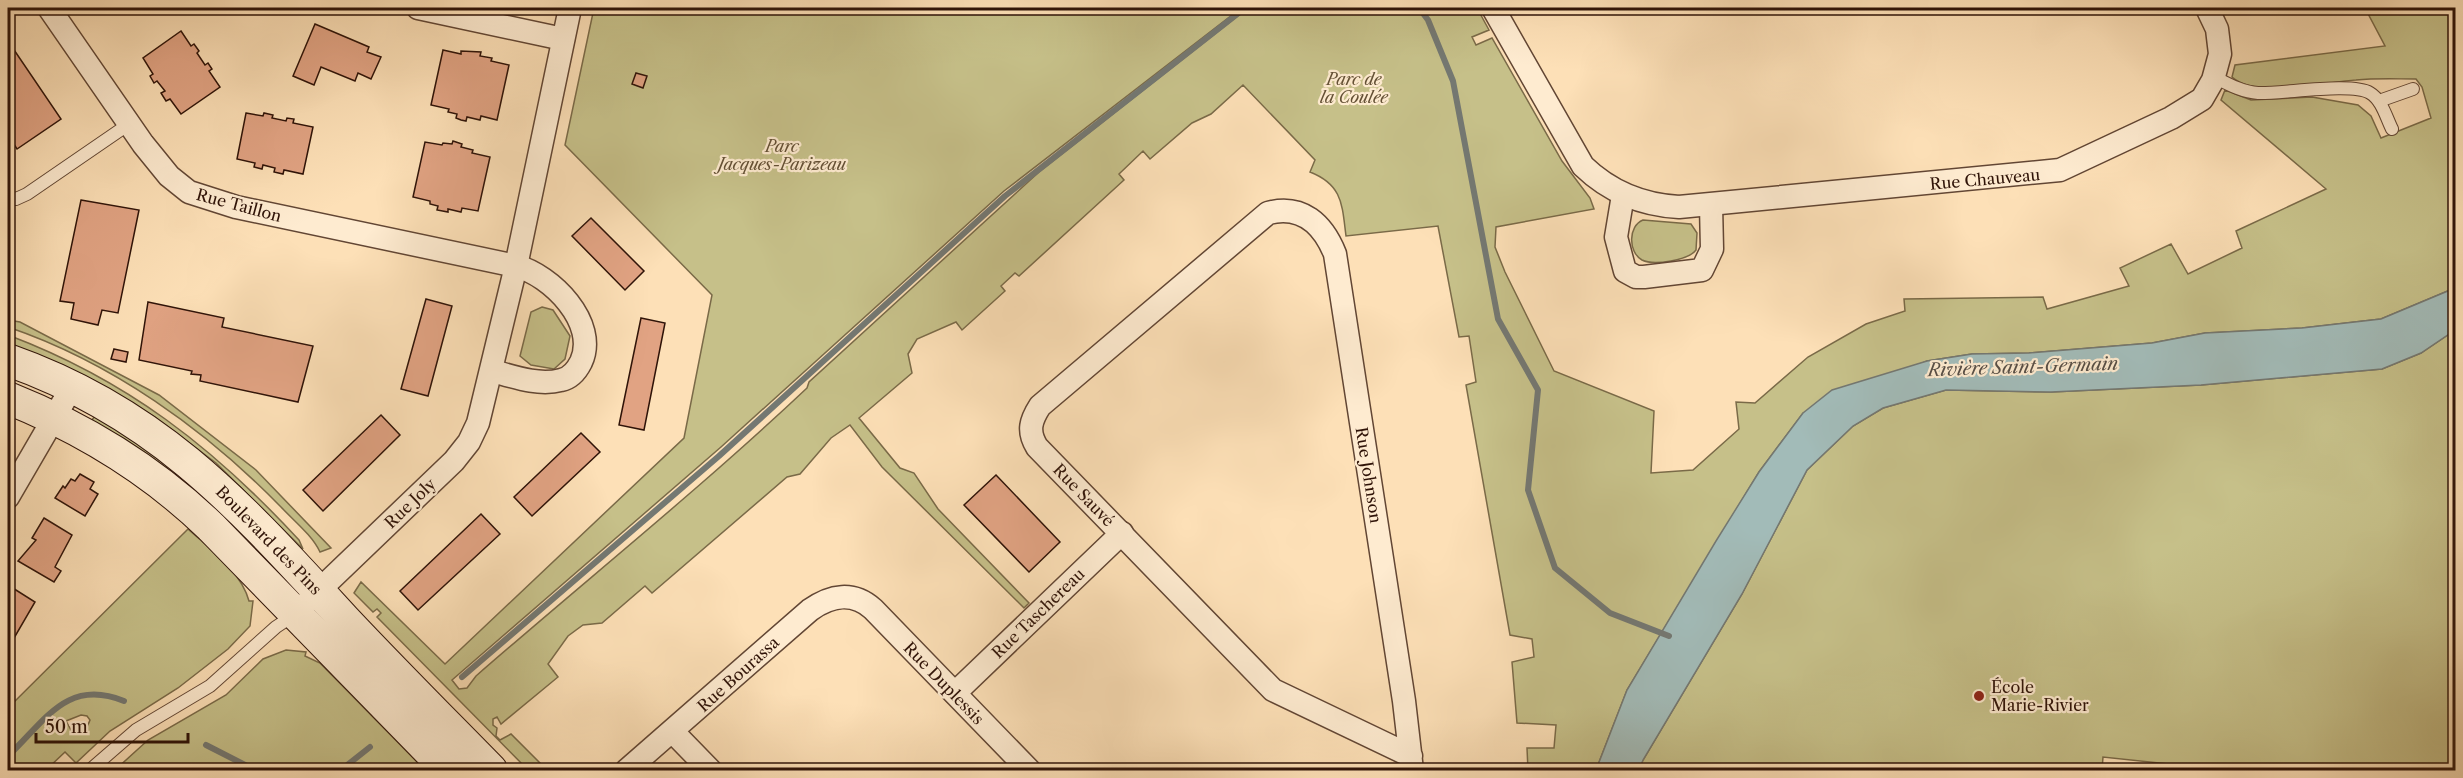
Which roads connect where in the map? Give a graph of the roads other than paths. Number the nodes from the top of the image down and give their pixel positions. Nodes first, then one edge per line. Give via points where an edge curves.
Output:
1 (49, 8) edge
2 (418, 8) edge
3 (570, 8) edge
4 (1493, 8) edge
5 (2207, 8) edge
6 (563, 39) junction
7 (2216, 70) junction
8 (2414, 89) dead end
9 (2379, 101) junction
10 (129, 124) junction
11 (2392, 129) dead end
12 (1623, 195) junction
13 (8, 198) edge
14 (1711, 205) junction
15 (1280, 210) joint
16 (516, 266) junction
17 (8, 360) edge
18 (493, 371) junction
19 (72, 387) junction
20 (8, 398) edge
21 (54, 418) junction
22 (8, 497) edge
23 (1122, 533) junction
24 (318, 590) junction
25 (857, 599) joint
26 (295, 614) junction
27 (955, 693) junction
28 (673, 732) junction
29 (1411, 763) edge
30 (90, 771) edge
31 (448, 771) edge
32 (491, 771) edge
33 (627, 771) edge
34 (710, 771) edge
35 (1029, 771) edge

1 - 10 street, Rue Taillon
2 - 6 street
3 - 6 street, Rue Joly
4 - 12 street, Rue Chauveau via 1576,156 1598,179
5 - 7 street via 2219,38
6 - 16 street, Rue Joly
7 - 9 lane via 2248,92 2359,89
7 - 14 street, Rue Chauveau via 2202,99 2192,108 2050,173
8 - 9 lane
9 - 11 lane
10 - 13 lane via 27,194
10 - 16 street, Rue Taillon via 170,176 189,192 210,201
12 - 14 street, Rue Chauveau via 1665,206
12 - 14 street via 1616,237 1625,271 1636,277 1702,270 1712,249
15 - 23 street, Rue Sauvé via 1257,221 1035,414 1030,429 1037,447
15 - 29 street, Rue Johnson via 1312,219 1326,234 1335,254
16 - 18 street, Rue Joly
16 - 18 street via 545,279 567,303 584,329 586,349 576,371 558,381 528,380
17 - 19 street, Boulevard des Pins
18 - 24 street, Rue Joly via 482,414 462,451
19 - 21 street
19 - 24 street, Boulevard des Pins via 136,423 196,467 254,521
20 - 21 street, Boulevard des Pins
21 - 22 street
21 - 26 street, Boulevard des Pins via 135,465 178,497
23 - 27 street, Rue Taschereau
23 - 29 street, Rue Sauvé via 1273,690
24 - 26 street, Rue Joly
24 - 32 street, Boulevard des Pins
25 - 27 street, Rue Duplessis via 873,609
25 - 28 street, Rue Bourassa via 836,597 817,605
26 - 30 lane via 210,686 136,730
26 - 31 street, Boulevard des Pins
27 - 35 street, Rue Duplessis
28 - 33 street, Rue Bourassa
28 - 34 street

